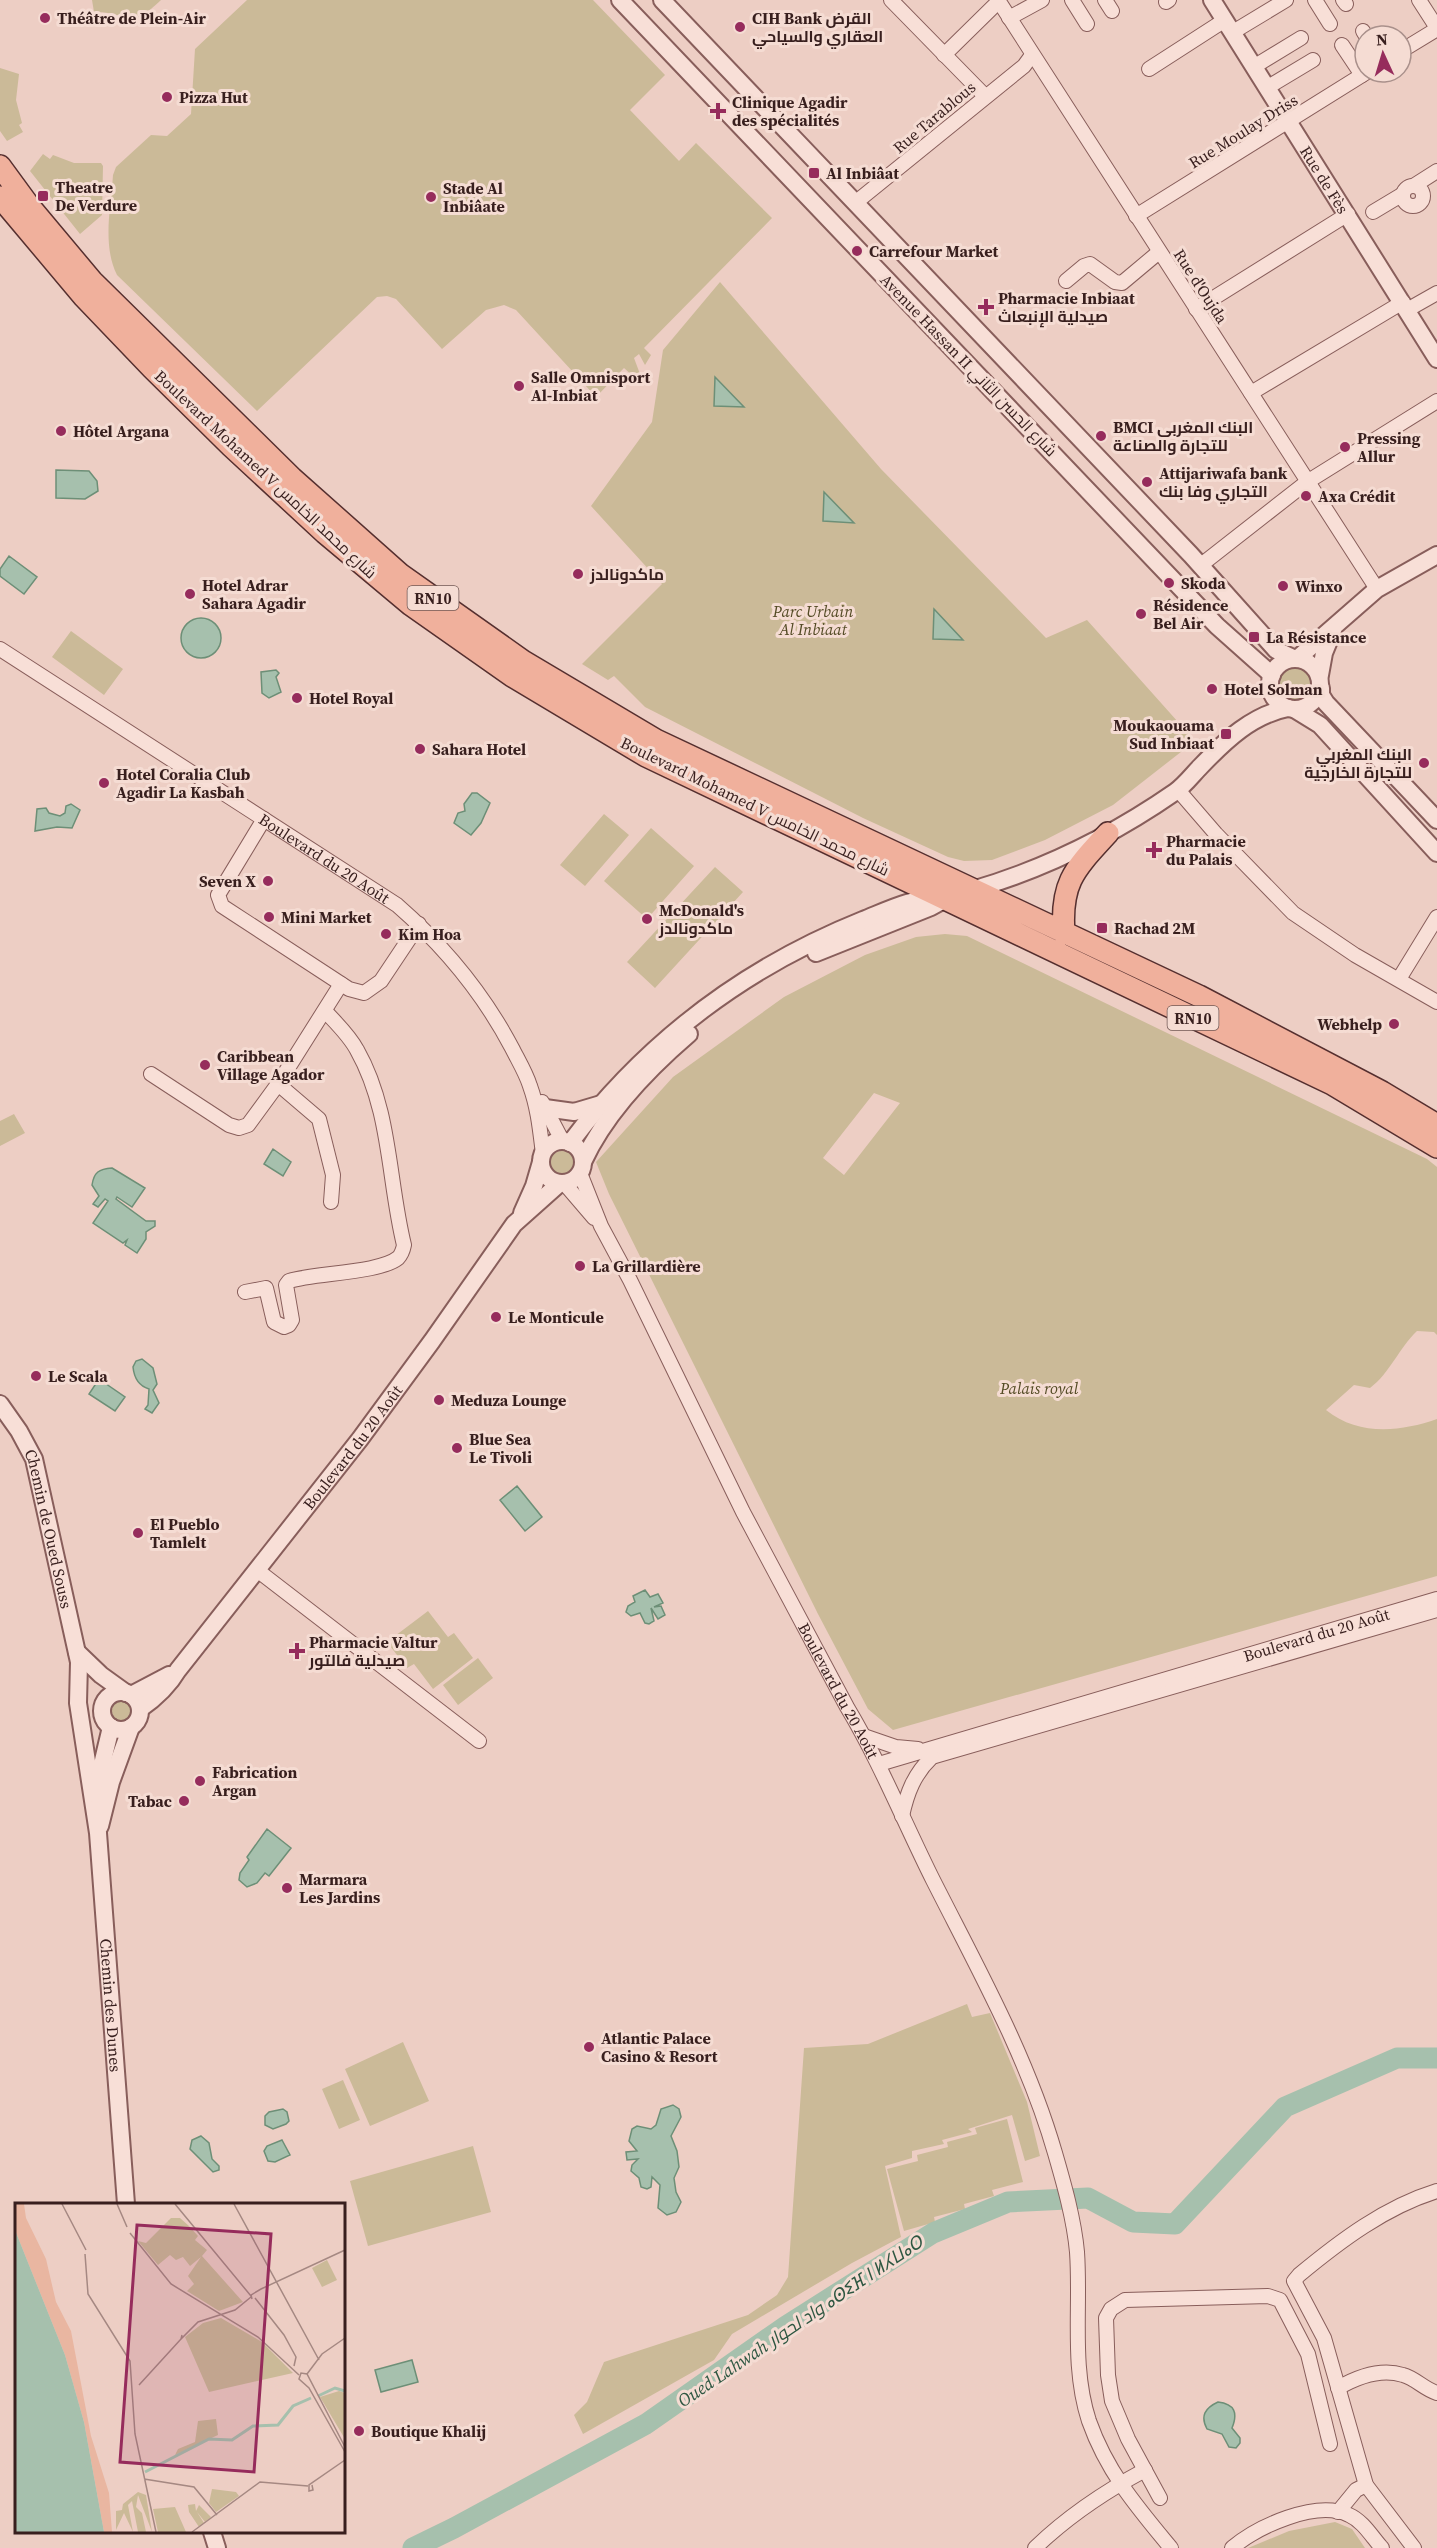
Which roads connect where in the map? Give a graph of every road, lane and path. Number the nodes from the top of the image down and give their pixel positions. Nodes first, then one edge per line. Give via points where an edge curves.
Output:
1 (620, 0) edge
2 (662, 0) edge
3 (1042, 0) edge
4 (1072, 0) edge
5 (1212, 0) edge
6 (1286, 0) edge
7 (1315, 0) edge
8 (1419, 0) edge
9 (998, 1) edge
10 (897, 2) edge
11 (1009, 18) junction
12 (1087, 24) dead end
13 (1330, 24) dead end
14 (1229, 26) junction
15 (1437, 29) edge
16 (1301, 38) dead end
17 (1413, 44) edge
18 (1342, 45) dead end
19 (944, 55) junction
20 (1032, 55) junction
21 (1313, 60) dead end
22 (1353, 60) edge
23 (1255, 66) junction
24 (1149, 69) dead end
25 (1353, 81) edge
26 (1268, 87) junction
27 (985, 96) junction
28 (1289, 121) junction
29 (0, 166) edge
30 (1437, 171) edge
31 (1415, 185) junction
32 (1403, 194) junction
33 (0, 197) edge
34 (855, 203) junction
35 (1373, 212) dead end
36 (1348, 214) junction
37 (1136, 216) junction
38 (1159, 252) junction
39 (1066, 282) dead end
40 (1437, 292) edge
41 (1405, 306) junction
42 (1196, 309) junction
43 (1437, 359) edge
44 (1251, 393) junction
45 (1437, 400) edge
46 (1307, 482) junction
47 (1437, 555) edge
48 (1201, 565) junction
49 (1377, 589) junction
50 (1335, 627) junction
51 (0, 649) edge
52 (1296, 658) junction
53 (1271, 678) junction
54 (1320, 682) junction
55 (1291, 708) junction
56 (1245, 726) junction
57 (1178, 790) junction
58 (264, 819) junction
59 (1437, 820) edge
60 (1108, 833) junction
61 (1437, 853) edge
62 (978, 893) junction
63 (945, 898) junction
64 (1437, 917) edge
65 (419, 924) junction
66 (1064, 933) junction
67 (1399, 979) junction
68 (341, 984) junction
69 (1437, 1002) edge
70 (324, 1011) junction
71 (150, 1074) dead end
72 (278, 1084) junction
73 (530, 1086) junction
74 (602, 1104) junction
75 (545, 1108) junction
76 (1437, 1125) edge
77 (567, 1142) junction
78 (1437, 1147) edge
79 (542, 1158) junction
80 (582, 1167) junction
81 (562, 1183) junction
82 (331, 1202) dead end
83 (519, 1219) junction
84 (601, 1226) junction
85 (245, 1292) dead end
86 (0, 1404) edge
87 (257, 1570) junction
88 (1437, 1599) edge
89 (1437, 1610) edge
90 (78, 1657) junction
91 (132, 1699) junction
92 (102, 1709) junction
93 (81, 1721) joint
94 (111, 1727) junction
95 (131, 1727) junction
96 (864, 1736) junction
97 (479, 1741) dead end
98 (930, 1753) junction
99 (881, 1768) junction
100 (94, 1806) junction
101 (902, 1816) junction
102 (98, 1833) junction
103 (1437, 2191) edge
104 (126, 2203) edge
105 (1338, 2388) junction
106 (1437, 2393) edge
107 (1330, 2444) dead end
108 (1145, 2470) junction
109 (1119, 2485) junction
110 (1366, 2485) junction
111 (1160, 2498) dead end
112 (1338, 2512) junction
113 (212, 2533) edge
114 (217, 2548) edge
115 (1035, 2548) edge
116 (1170, 2548) edge
117 (1232, 2548) edge
118 (1382, 2548) edge
119 (1414, 2548) edge

1 - 53 street, Avenue Hassan II شارع الحسن الثاني
2 - 34 street, Avenue Hassan II شارع الحسن الثاني
3 - 11 street
4 - 12 street
5 - 14 street, Rue de Fès
6 - 14 street
7 - 13 street
8 - 15 street
9 - 11 street, Rue d'Oujda
9 - 19 street
10 - 19 street
11 - 20 street, Rue d'Oujda
14 - 23 street, Rue de Fès
14 - 24 street
15 - 17 street
16 - 23 street
18 - 22 street
19 - 27 street
20 - 27 street, Rue Tarablous via 1024,66
20 - 37 street, Rue d'Oujda
21 - 26 street
23 - 26 street, Rue de Fès
25 - 28 street, Rue Moulay Driss
26 - 28 street, Rue de Fès
27 - 34 street, Rue Tarablous
28 - 36 street, Rue de Fès
28 - 37 street, Rue Moulay Driss
29 - 62 main road, Boulevard Mohamed V شارع محمد الخامس / RN10 via 92,281 292,478 400,574 523,661 656,740
30 - 31 street
31 - 32 street
31 - 32 street via 1424,194 1419,204 1408,204
32 - 35 street
33 - 63 main road, Boulevard Mohamed V شارع محمد الخامس / RN10 via 60,271 152,368 325,533 411,605 512,676 646,756
34 - 48 street, Avenue Hassan II شارع الحسن الثاني
36 - 41 street, Rue de Fès
36 - 42 street
37 - 38 street, Rue d'Oujda
38 - 39 street via 1122,283 1090,264
38 - 42 street, Rue d'Oujda
40 - 41 street
41 - 43 street, Rue de Fès
41 - 44 street
42 - 44 street, Rue d'Oujda
44 - 46 street, Rue d'Oujda
45 - 46 street
46 - 48 street
46 - 49 street, Rue d'Oujda
47 - 49 street
48 - 52 street, Avenue Hassan II شارع الحسن الثاني via 1276,650
49 - 50 street
50 - 52 street
50 - 54 street via 1324,653
51 - 58 street, Boulevard du 20 Août
52 - 53 street via 1278,665
52 - 54 street via 1310,663
53 - 55 street via 1272,695 1281,705
53 - 56 street
54 - 55 street via 1316,699 1309,705
54 - 59 street via 1326,703
55 - 56 street via 1262,715
55 - 61 street via 1320,725
56 - 57 street
57 - 60 street
57 - 67 street via 1293,913
58 - 65 street, Boulevard du 20 Août via 397,905
58 - 68 street via 218,900
60 - 62 street
60 - 66 main road via 1072,875 1062,913
62 - 63 street
62 - 66 main road, Boulevard Mohamed V شارع محمد الخامس / RN10
63 - 74 street via 915,900 871,917 752,975 677,1029
63 - 78 main road, Boulevard Mohamed V شارع محمد الخامس / RN10 via 1332,1084
63 - 80 street via 806,957 726,1004 679,1042 630,1091 594,1138
64 - 67 street
65 - 68 street via 371,990 357,992
65 - 73 street, Boulevard du 20 Août via 456,963 496,1018
66 - 76 main road, Boulevard Mohamed V شارع محمد الخامس / RN10 via 1209,1001
67 - 69 street
68 - 70 street
70 - 72 street
70 - 85 street via 357,1049 375,1090 404,1245 402,1253 375,1267 289,1281 286,1285 292,1320 284,1327 274,1322 267,1288
71 - 72 street via 239,1128 248,1125
72 - 82 street via 319,1119 333,1175
73 - 75 street, Boulevard du 20 Août
73 - 79 street, Boulevard du 20 Août via 538,1113
74 - 75 street via 574,1112
74 - 77 street
75 - 77 street, Boulevard du 20 Août
77 - 79 street via 552,1144
77 - 80 street via 580,1151
79 - 81 street via 547,1176
79 - 83 street, Boulevard du 20 Août
80 - 81 street via 573,1180
80 - 84 street, Boulevard du 20 Août
81 - 83 street, Boulevard du 20 Août
81 - 84 street, Boulevard du 20 Août
83 - 87 street, Boulevard du 20 Août via 399,1386
84 - 96 street, Boulevard du 20 Août via 743,1512
86 - 90 street, Chemin de Oued Souss via 24,1439 36,1466
87 - 91 street, Boulevard du 20 Août via 162,1692
87 - 97 street
88 - 98 street, Boulevard du 20 Août
89 - 98 street, Boulevard du 20 Août
90 - 91 street
90 - 92 street, Chemin de Oued Souss via 95,1683
90 - 93 street, Chemin de Oued Souss
91 - 92 street via 110,1696
91 - 95 street via 138,1719
92 - 94 street
93 - 100 street, Chemin des Dunes
94 - 95 street
94 - 100 street, Chemin des Dunes
95 - 102 street
96 - 98 street
96 - 99 street, Boulevard du 20 Août
98 - 99 street, Boulevard du 20 Août
98 - 101 street via 910,1785
99 - 101 street
100 - 102 street, Chemin des Dunes
101 - 109 street via 1012,2036 1038,2098 1056,2155 1077,2251 1081,2388 1095,2438
102 - 104 street, Chemin des Dunes
103 - 105 street via 1400,2206 1336,2244 1296,2277 1294,2284 1324,2338
105 - 106 street via 1358,2377 1392,2373
105 - 110 street
107 - 108 street via 1311,2363 1280,2300 1268,2296 1125,2300 1111,2309 1106,2318 1109,2381 1112,2401
108 - 109 street
108 - 111 street
109 - 115 street via 1095,2498
109 - 116 street
110 - 112 street via 1356,2490
110 - 119 street
112 - 117 street via 1313,2512 1283,2519 1253,2531
112 - 118 street via 1362,2524
113 - 114 street

